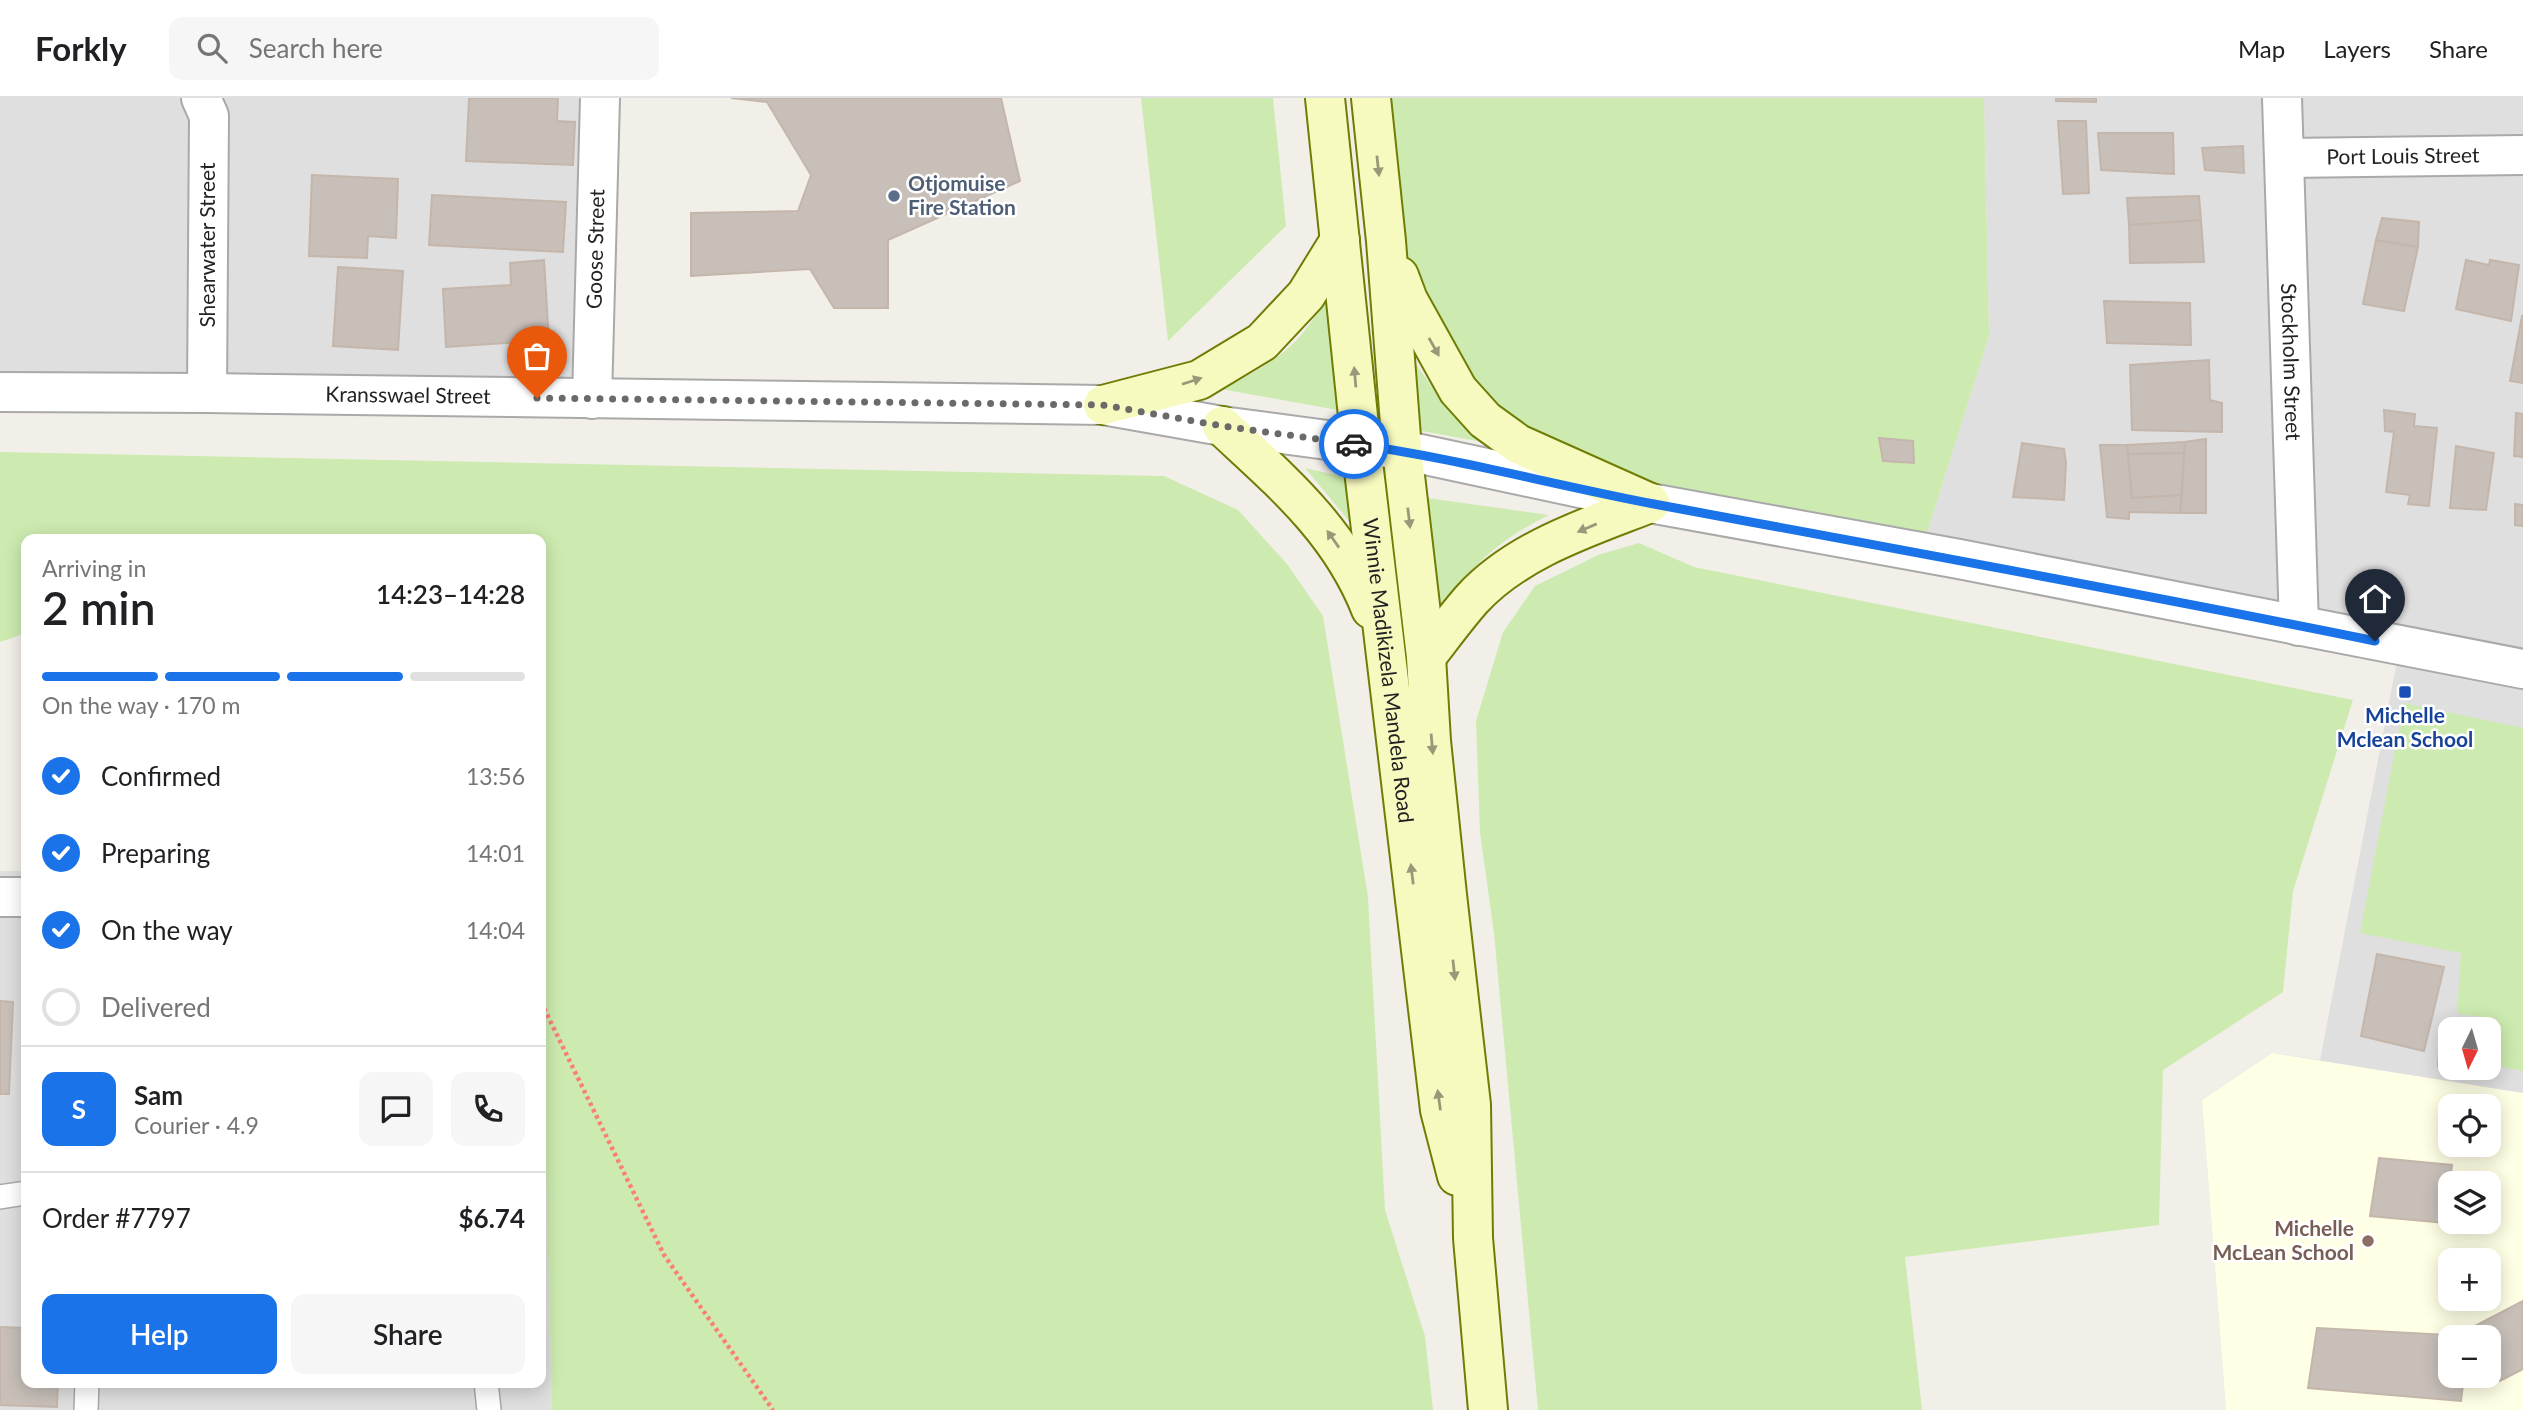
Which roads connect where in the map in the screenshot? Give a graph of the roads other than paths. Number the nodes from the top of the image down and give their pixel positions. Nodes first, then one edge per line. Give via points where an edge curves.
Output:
1 (201, 98) edge
2 (600, 98) edge
3 (1325, 98) edge
4 (1371, 98) edge
5 (2282, 98) edge
6 (2523, 155) edge
7 (2284, 158) junction
8 (1340, 240) junction
9 (1386, 241) junction
10 (0, 392) edge
11 (207, 393) junction
12 (592, 399) junction
13 (1103, 405) junction
14 (1222, 426) junction
15 (1361, 445) junction
16 (1402, 450) junction
17 (1650, 503) junction
18 (2300, 626) junction
19 (1385, 643) junction
20 (1426, 657) junction
21 (2523, 669) edge
22 (0, 897) edge
23 (21, 897) edge
24 (21, 1194) edge
25 (0, 1197) edge
26 (1473, 1238) junction
27 (87, 1388) edge
28 (487, 1388) edge
29 (86, 1410) edge
30 (489, 1410) edge
31 (1488, 1410) edge

1 - 11 street, Shearwater Street via 209,116
2 - 12 street, Goose Street
3 - 8 main road, Winnie Madikizela Mandela Road
4 -> 9 main road, Winnie Madikizela Mandela Road
5 - 7 street, Stockholm Street
6 - 7 street, Port Louis Street
7 - 18 street, Stockholm Street
13 -> 8 main road via 1199,380 1262,342 1306,295
15 -> 8 main road, Winnie Madikizela Mandela Road
9 - 16 main road, Winnie Madikizela Mandela Road
9 -> 17 main road via 1414,311 1458,390 1485,420 1518,444
10 - 11 street, Kransswael Street
11 - 12 street, Kransswael Street
12 - 13 street, Kransswael Street
13 - 14 street, Kransswael Street
14 - 15 street, Kransswael Street
19 -> 14 main road via 1367,598 1319,519
15 - 16 street, Kransswael Street
15 - 19 main road, Winnie Madikizela Mandela Road
16 - 17 street, Kransswael Street
16 -> 20 main road, Winnie Madikizela Mandela Road
17 - 18 street, Kransswael Street
17 -> 20 main road via 1537,551 1494,578
18 - 21 street, Kransswael Street
26 -> 19 main road, Winnie Madikizela Mandela Road via 1440,1110
20 -> 26 main road, Winnie Madikizela Mandela Road via 1471,1105
22 - 23 street
24 - 25 lane
26 - 31 main road, Winnie Madikizela Mandela Road
27 - 29 lane
28 - 30 lane

